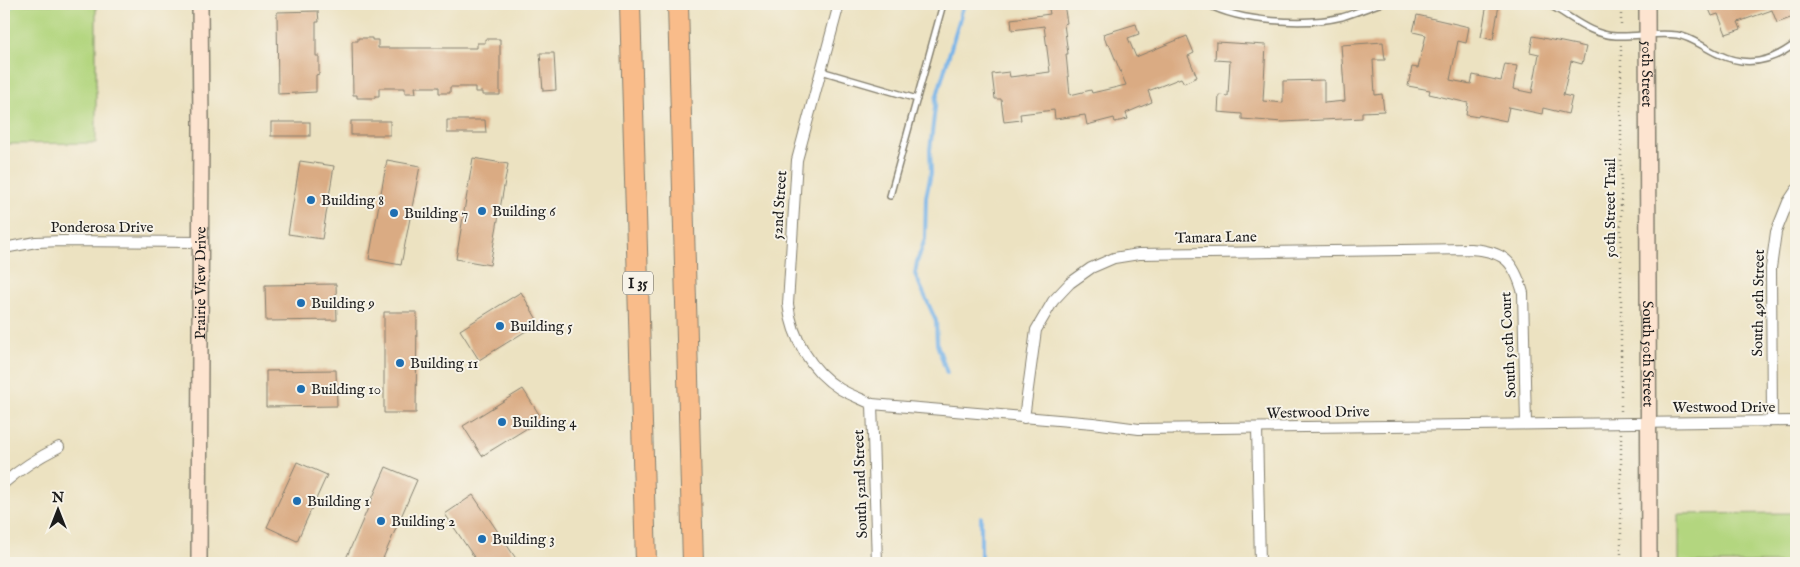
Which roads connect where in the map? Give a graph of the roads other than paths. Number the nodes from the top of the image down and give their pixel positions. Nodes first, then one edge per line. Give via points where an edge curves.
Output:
1 (200, 4) edge
2 (630, 4) edge
3 (678, 4) edge
4 (840, 4) edge
5 (943, 4) edge
6 (1207, 4) edge
7 (1379, 4) edge
8 (1547, 4) edge
9 (1647, 4) edge
10 (1647, 34) junction
11 (1796, 43) edge
12 (821, 71) junction
13 (917, 100) junction
14 (1647, 146) joint
15 (1796, 190) edge
16 (890, 196) dead end
17 (200, 242) junction
18 (4, 248) edge
19 (1512, 267) joint
20 (845, 391) joint
21 (872, 404) junction
22 (1024, 418) junction
23 (1772, 421) junction
24 (1796, 421) edge
25 (1648, 422) junction
26 (1526, 424) junction
27 (1257, 428) junction
28 (59, 447) dead end
29 (4, 483) edge
30 (200, 563) edge
31 (646, 563) edge
32 (693, 563) edge
33 (877, 563) edge
34 (1260, 563) edge
35 (1649, 563) edge

1 - 17 main road, Prairie View Drive
2 - 31 highway, I 35
3 - 32 highway
4 - 12 street, 52nd Street
5 - 13 lane
6 - 7 lane via 1252,18 1302,22 1342,17
8 - 10 lane via 1597,31 1615,36
9 - 10 main road, 50th Street
10 - 11 lane via 1692,39 1734,60 1776,57
10 - 14 main road, 50th Street
12 - 13 lane
12 - 20 street, 52nd Street via 797,160 788,304 790,319 804,353 817,370
13 - 16 lane
14 - 25 main road, South 50th Street
15 - 23 street, South 49th Street via 1776,232 1771,268
17 - 18 street, Ponderosa Drive via 54,241
17 - 30 main road, Prairie View Drive
19 - 22 street, Tamara Lane via 1488,250 1470,248 1139,254 1114,258 1091,268 1070,283 1053,301 1036,330
19 - 26 street, South 50th Court via 1518,274 1523,293
20 - 21 street, Westwood Drive
21 - 22 street, Westwood Drive
21 - 33 street, South 52nd Street
22 - 27 street, Westwood Drive via 1139,429
23 - 24 street, Westwood Drive
23 - 25 street, Westwood Drive
25 - 26 street, Westwood Drive
25 - 35 main road, South 50th Street
26 - 27 street, Westwood Drive
27 - 34 street
28 - 29 street via 38,457

